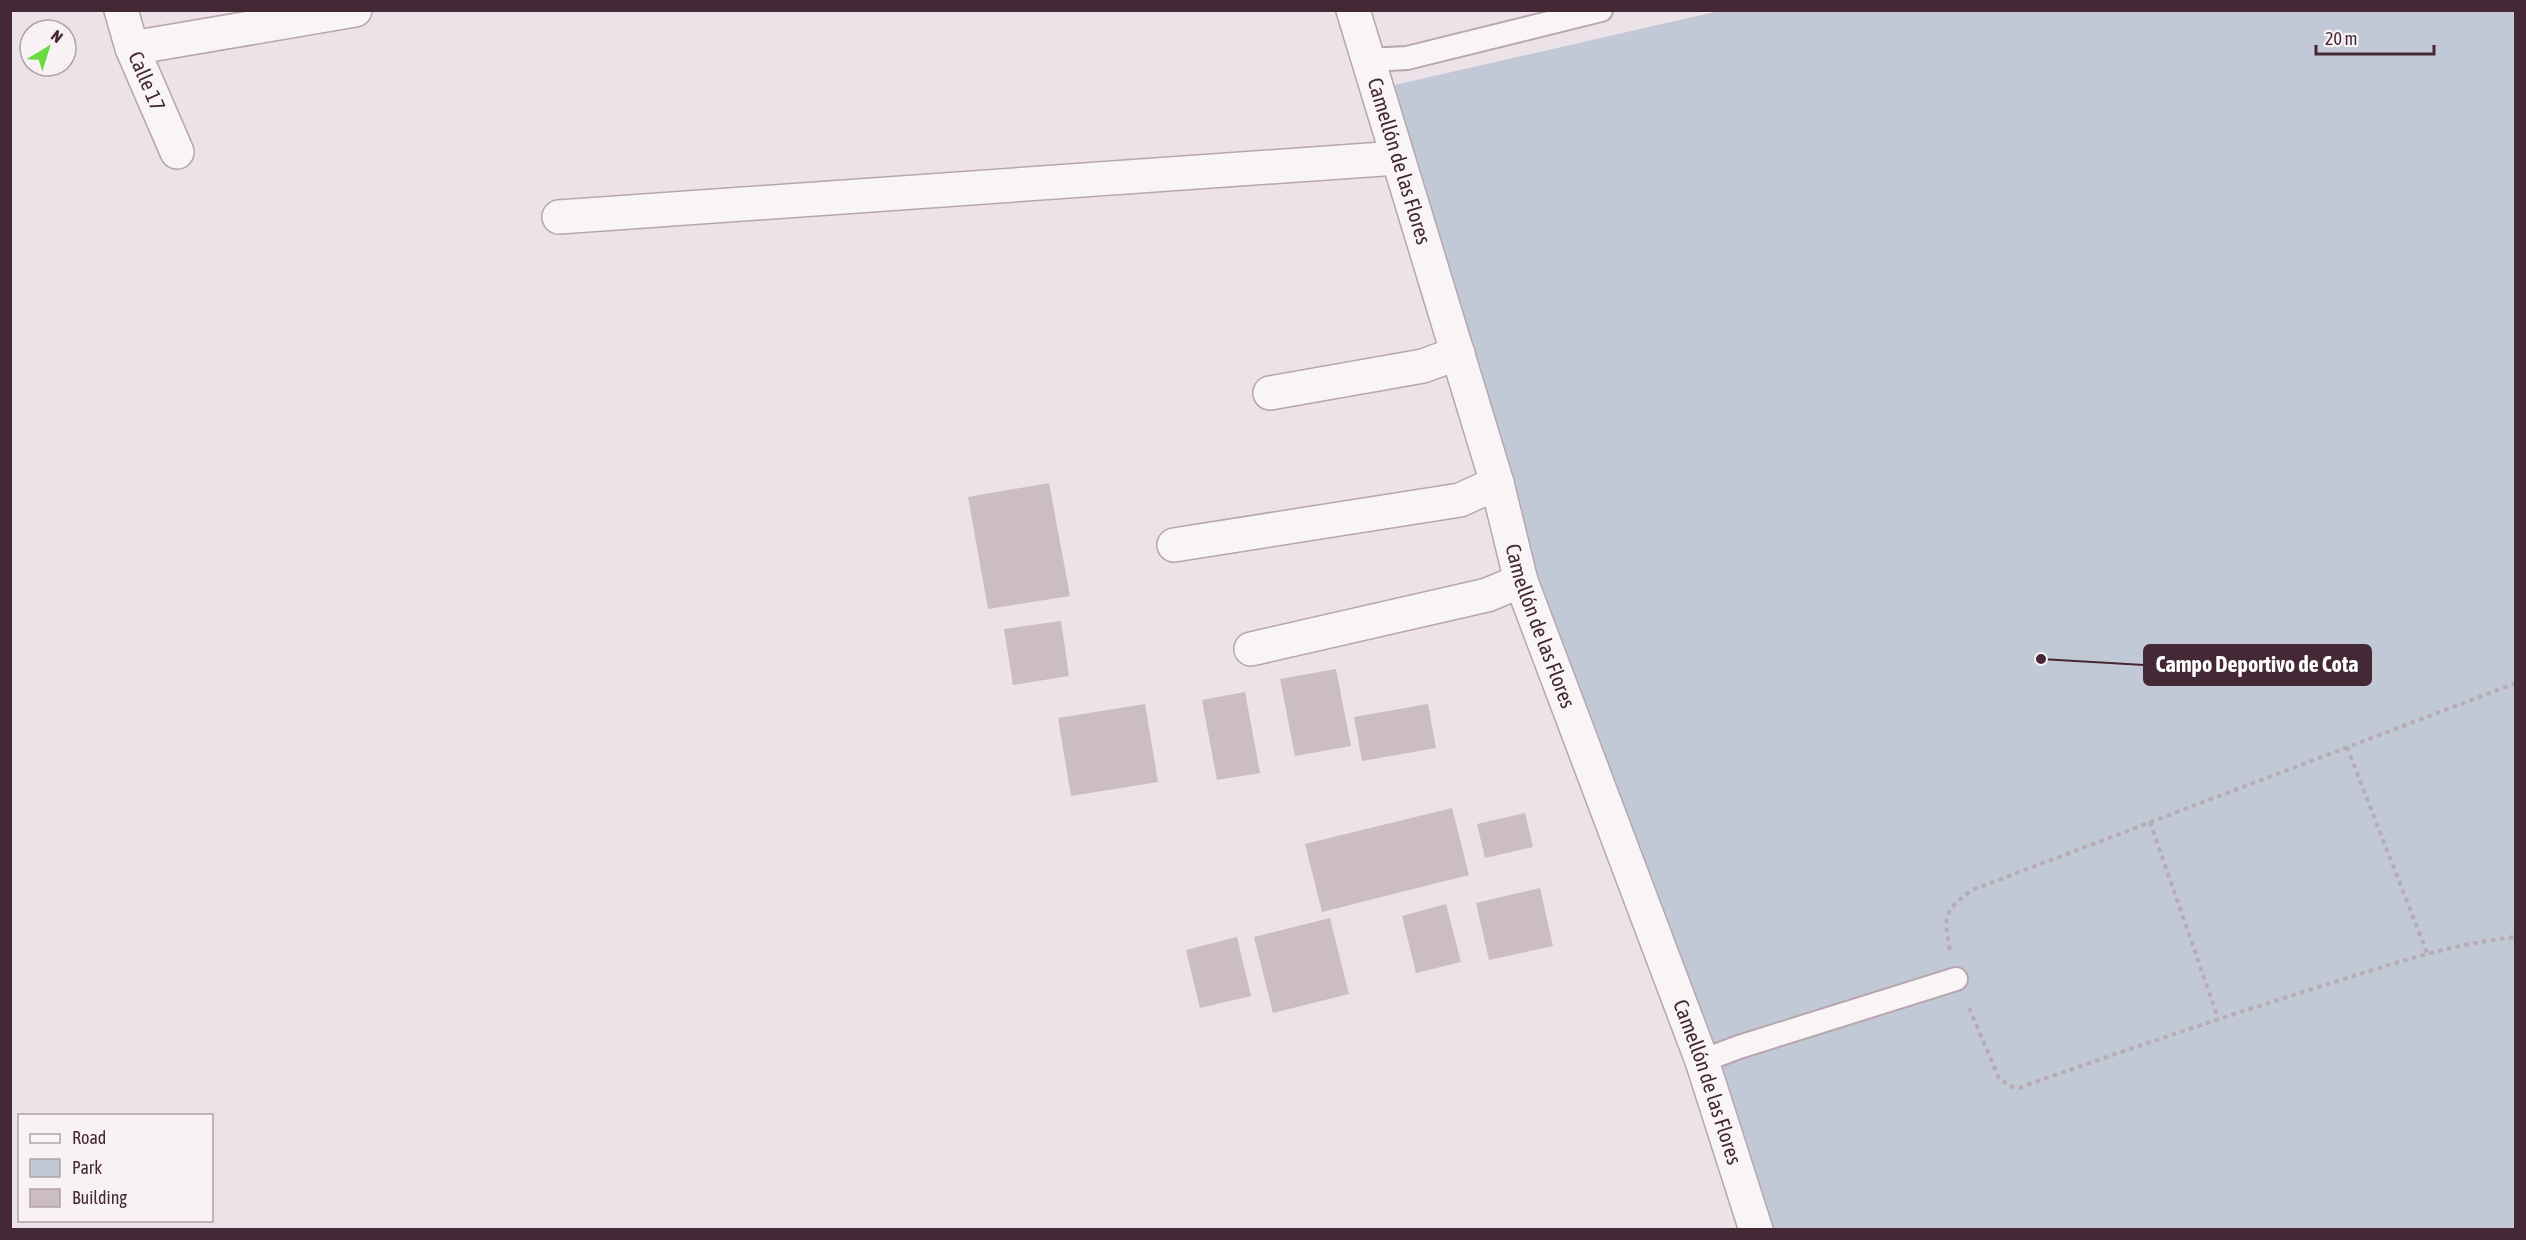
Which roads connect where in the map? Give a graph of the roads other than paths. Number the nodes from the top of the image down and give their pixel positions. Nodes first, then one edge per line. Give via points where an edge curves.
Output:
1 (122, 10) edge
2 (355, 10) edge
3 (1353, 10) edge
4 (1601, 10) edge
5 (132, 48) junction
6 (1368, 60) junction
7 (177, 152) dead end
8 (1397, 158) junction
9 (559, 217) dead end
10 (1458, 354) junction
11 (1270, 393) dead end
12 (1497, 483) junction
13 (1174, 545) dead end
14 (1521, 581) junction
15 (1251, 649) dead end
16 (1956, 979) dead end
17 (1702, 1061) junction
18 (1756, 1230) edge

1 - 5 street, Calle 17
2 - 5 street
3 - 6 street, Camellón de las Flores
4 - 6 lane via 1407,58
5 - 7 street, Calle 17
6 - 8 street, Camellón de las Flores
8 - 9 street
8 - 10 street, Camellón de las Flores
10 - 11 street via 1423,366
10 - 12 street, Camellón de las Flores
12 - 13 street via 1460,500
12 - 14 street, Camellón de las Flores
14 - 15 street via 1487,595
14 - 17 street, Camellón de las Flores
16 - 17 lane
17 - 18 street, Camellón de las Flores

